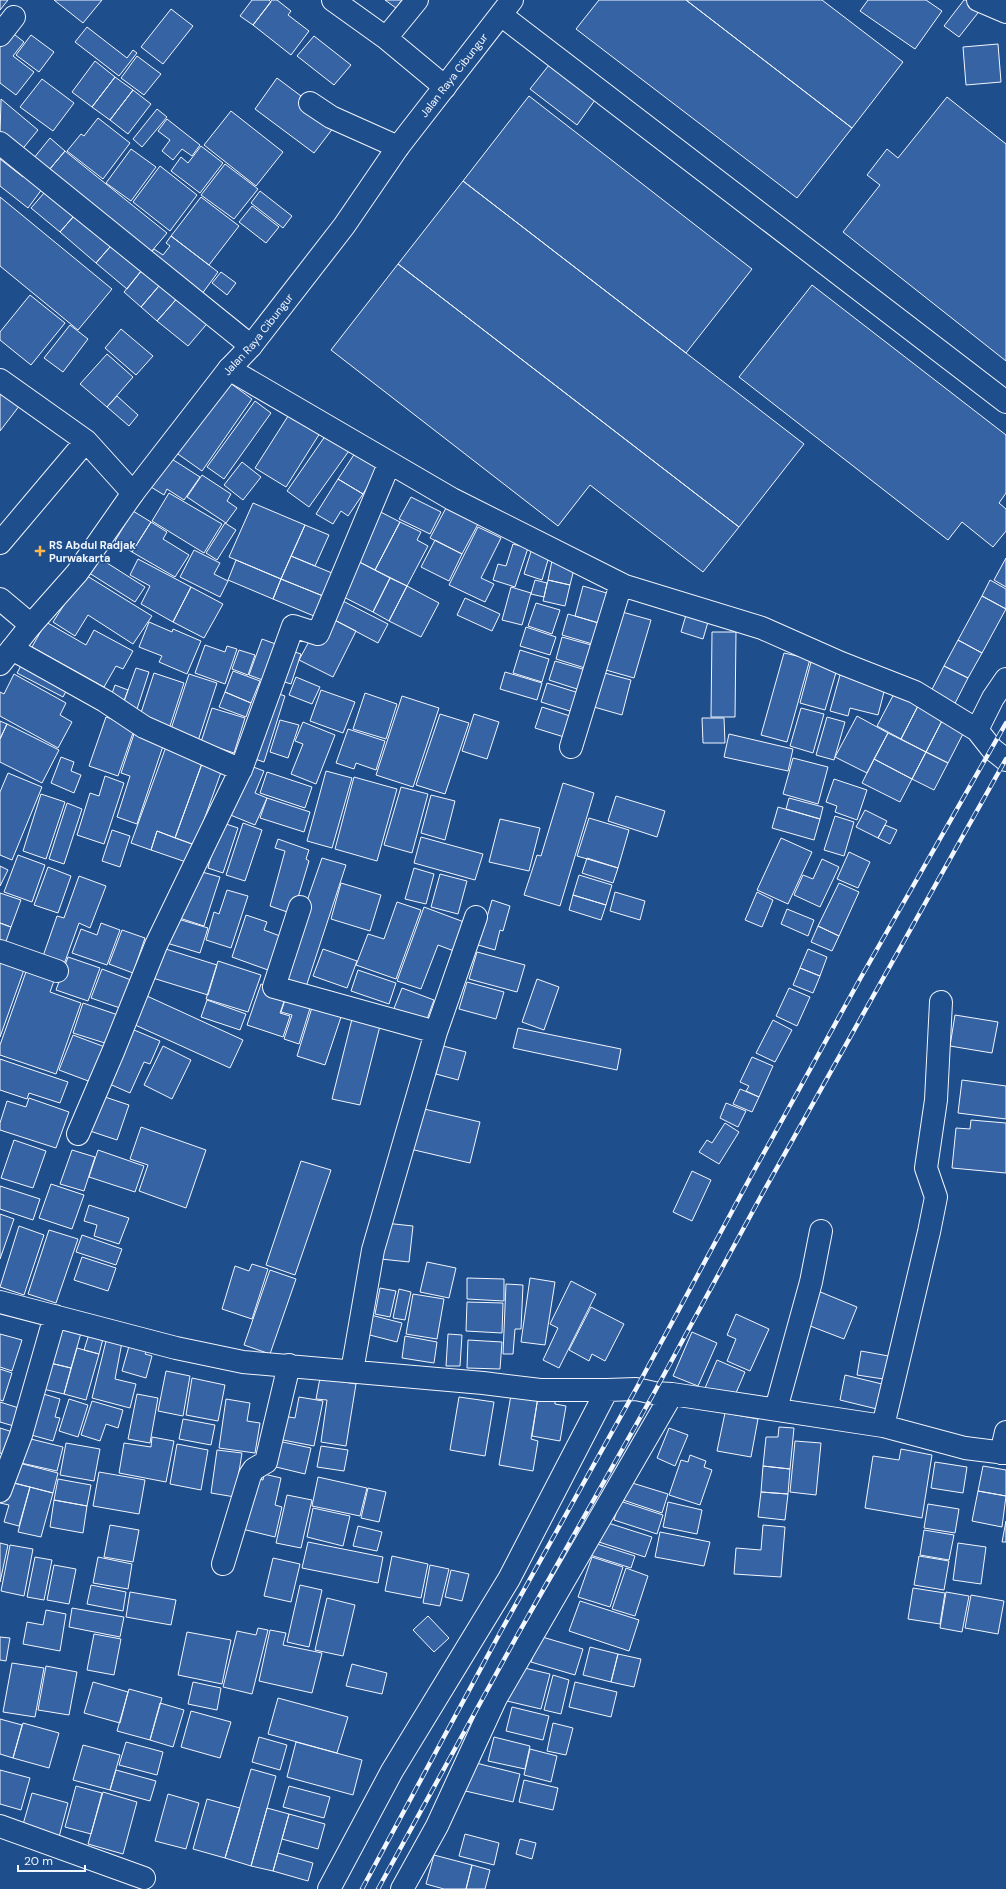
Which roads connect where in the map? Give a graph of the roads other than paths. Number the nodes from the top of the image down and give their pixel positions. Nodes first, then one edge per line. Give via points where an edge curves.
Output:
1 (333, 0) edge
2 (417, 0) edge
3 (978, 0) edge
4 (507, 8) edge
5 (1006, 12) edge
6 (14, 17) dead end
7 (0, 35) edge
8 (386, 38) junction
9 (446, 87) junction
10 (310, 103) dead end
11 (0, 143) edge
12 (398, 148) junction
13 (251, 346) junction
14 (229, 369) junction
15 (0, 380) edge
16 (1006, 402) edge
17 (86, 441) junction
18 (390, 464) junction
19 (132, 492) junction
20 (0, 543) edge
21 (620, 584) junction
22 (0, 599) edge
23 (31, 625) junction
24 (6, 657) edge
25 (1006, 679) edge
26 (977, 730) junction
27 (571, 747) dead end
28 (1006, 760) edge
29 (241, 770) junction
30 (300, 907) dead end
31 (476, 917) dead end
32 (0, 952) edge
33 (57, 971) dead end
34 (941, 1002) dead end
35 (436, 1032) junction
36 (78, 1134) dead end
37 (821, 1231) dead end
38 (0, 1302) edge
39 (55, 1316) junction
40 (289, 1365) junction
41 (352, 1371) junction
42 (607, 1390) junction
43 (672, 1394) junction
44 (776, 1409) junction
45 (883, 1426) junction
46 (1006, 1432) edge
47 (1004, 1453) edge
48 (0, 1490) edge
49 (222, 1564) dead end
50 (0, 1826) edge
51 (144, 1878) dead end
52 (329, 1889) edge
53 (402, 1889) edge

1 - 8 main road
2 - 8 main road
3 - 5 main road
4 - 9 main road, Jalan Raya Cibungur
4 - 16 main road
6 - 7 main road
8 - 9 main road
9 - 12 main road, Jalan Raya Cibungur
10 - 12 main road via 331,117
11 - 13 main road
12 - 13 main road, Jalan Raya Cibungur via 344,226
13 - 14 main road, Jalan Raya Cibungur
14 - 18 main road
14 - 19 main road, Jalan Raya Cibungur
15 - 17 main road
17 - 19 main road
17 - 20 main road
18 - 21 main road via 452,499
18 - 29 main road via 318,634 293,626
19 - 23 main road, Jalan Raya Cibungur via 77,573
21 - 26 main road via 762,628 915,692
21 - 27 main road
22 - 23 main road
23 - 24 main road, Jalan Raya Cibungur
24 - 29 main road via 99,697 144,727
25 - 26 main road
26 - 28 main road via 992,749
29 - 36 main road via 156,945
30 - 35 main road via 274,987
31 - 35 main road
32 - 33 main road
34 - 45 main road via 936,1100 926,1168 936,1197
35 - 41 main road via 373,1250
37 - 44 main road via 811,1282
38 - 39 main road
39 - 40 main road via 176,1348 235,1360
39 - 48 main road via 21,1434
40 - 41 main road
40 - 49 main road via 266,1462 250,1475
41 - 42 main road via 483,1382 540,1390
42 - 43 main road via 636,1389
42 - 52 main road via 509,1580 392,1771
43 - 44 main road
43 - 53 main road via 496,1698 437,1826
44 - 45 main road
45 - 47 main road via 965,1448
46 - 47 main road
50 - 51 main road

